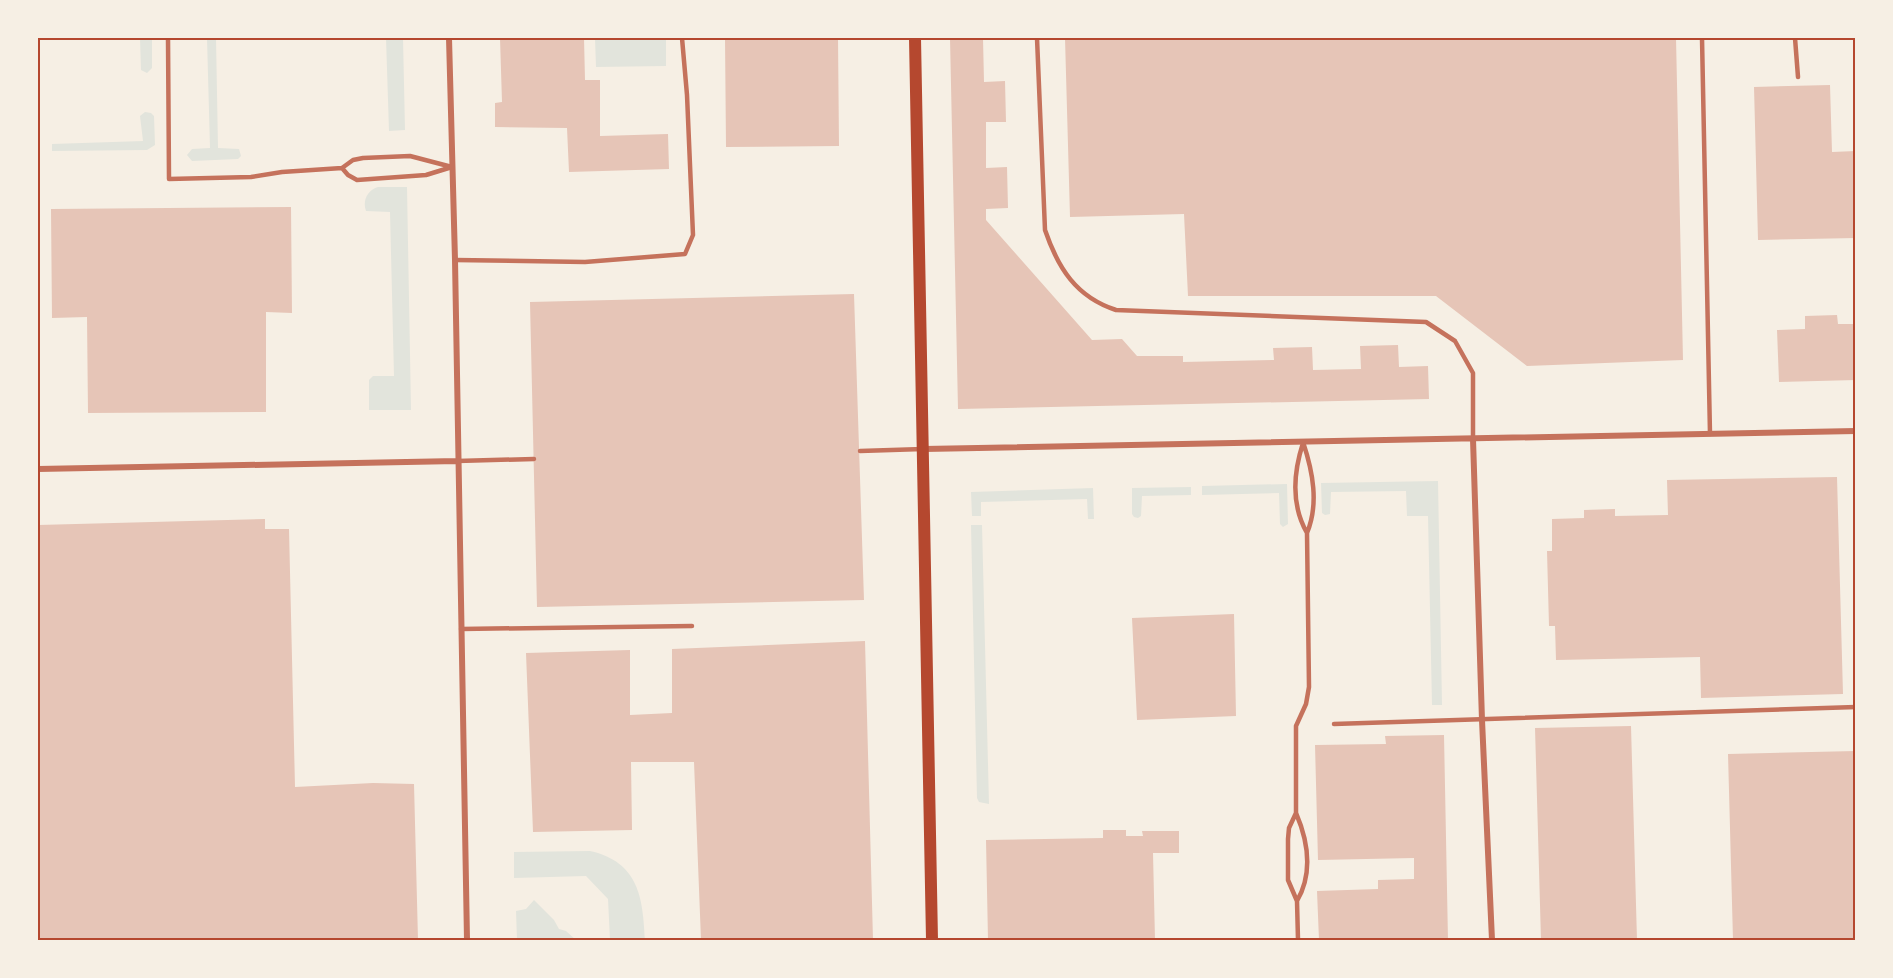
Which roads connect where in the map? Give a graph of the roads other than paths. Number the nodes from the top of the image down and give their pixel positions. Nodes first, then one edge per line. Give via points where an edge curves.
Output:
1 (168, 38) edge
2 (449, 38) edge
3 (682, 38) edge
4 (915, 38) edge
5 (1037, 38) edge
6 (1702, 38) edge
7 (1795, 38) edge
8 (1798, 77) dead end
9 (452, 167) junction
10 (342, 168) junction
11 (455, 260) junction
12 (1856, 431) edge
13 (1710, 434) junction
14 (1473, 439) junction
15 (1303, 442) junction
16 (924, 449) junction
17 (860, 451) dead end
18 (534, 459) dead end
19 (457, 460) junction
20 (38, 469) edge
21 (1307, 533) junction
22 (692, 626) dead end
23 (461, 629) junction
24 (1856, 707) edge
25 (1482, 720) junction
26 (1334, 724) dead end
27 (1296, 813) junction
28 (1297, 901) junction
29 (467, 940) edge
30 (932, 940) edge
31 (1298, 940) edge
32 (1492, 940) edge

1 - 10 lane via 169,178 250,177
2 - 9 street
3 - 11 lane via 693,235 685,254 585,261
4 - 16 main road
5 - 14 lane via 1045,230 1066,276 1081,290 1101,305 1116,310 1426,322 1455,341 1473,373
6 - 13 lane
7 - 8 lane
9 - 10 lane via 410,156 363,158
9 - 10 lane via 426,175 357,180
9 - 11 street
11 - 19 street
12 - 13 street
13 - 14 street
14 - 15 street
14 - 25 street
15 - 16 street
15 - 21 lane via 1314,495 1313,517
15 - 21 lane via 1296,464 1296,508
16 - 17 lane
16 - 30 main road
18 - 19 lane
19 - 20 street
19 - 23 street
21 - 27 lane via 1309,687 1296,726
22 - 23 lane
23 - 29 street
24 - 25 lane
25 - 26 lane
25 - 32 street
27 - 28 lane via 1289,828 1288,880
27 - 28 lane via 1306,843 1307,873
28 - 31 lane

